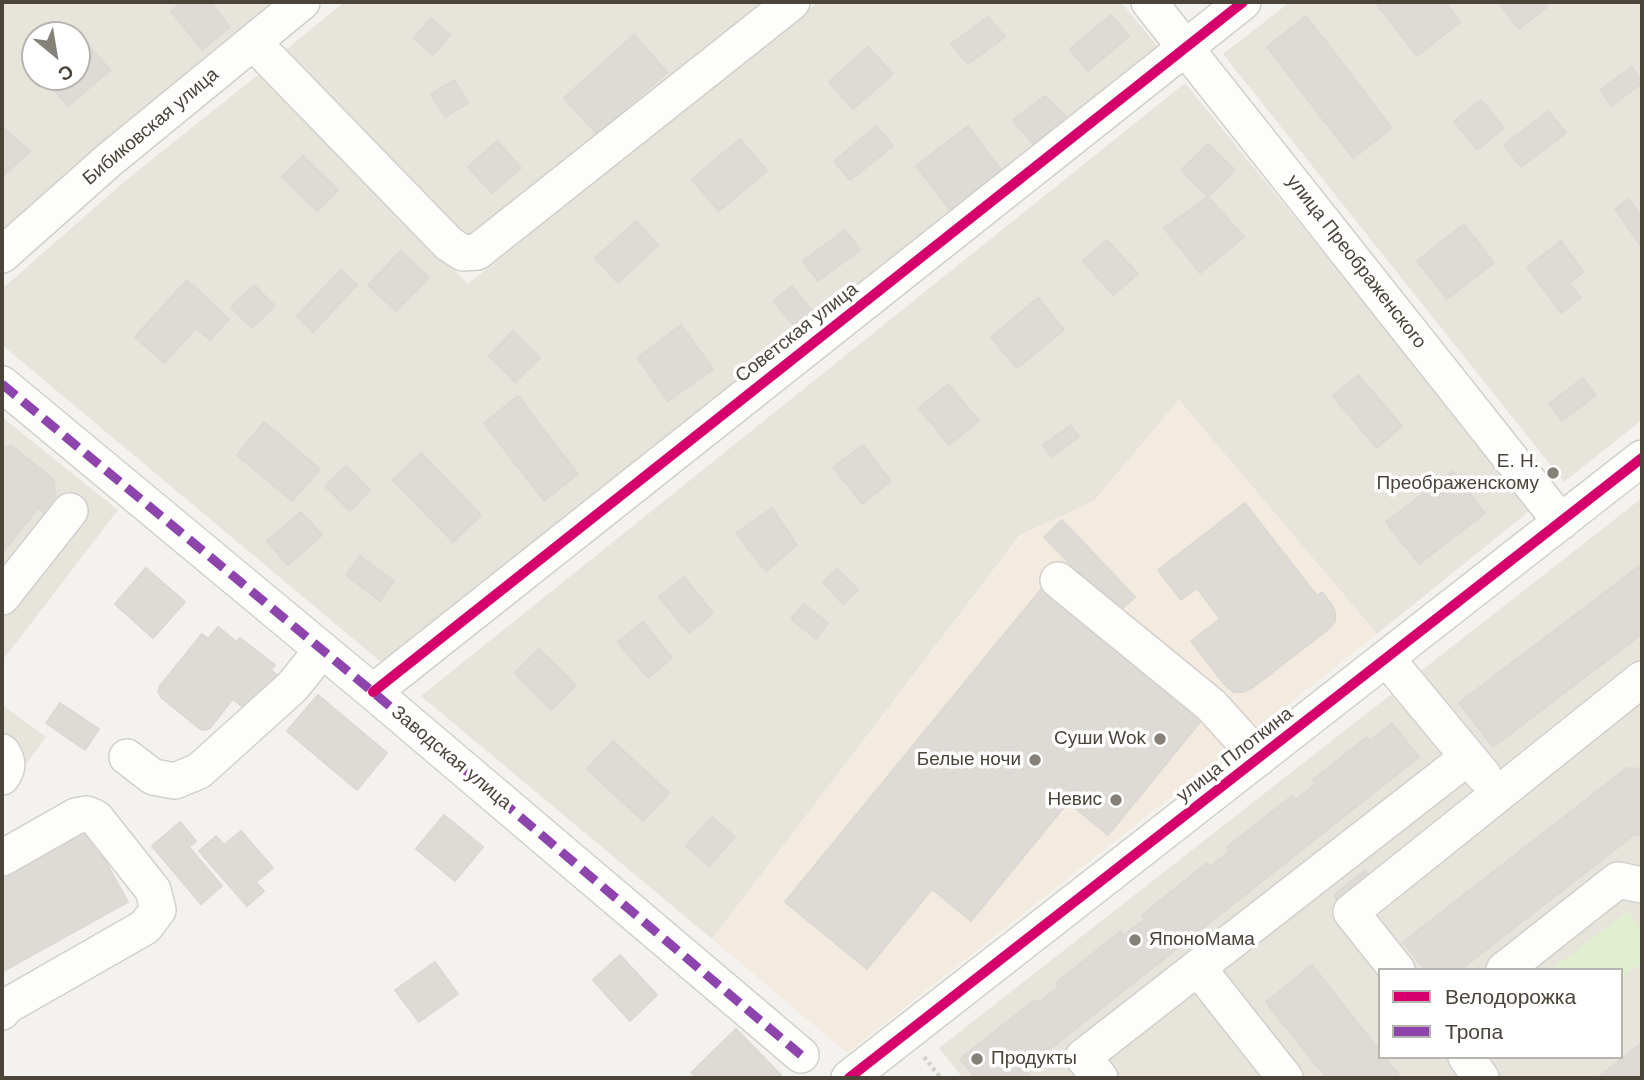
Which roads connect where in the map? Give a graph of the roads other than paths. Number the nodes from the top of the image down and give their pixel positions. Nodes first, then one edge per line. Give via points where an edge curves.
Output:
1 (302, 2) edge
2 (792, 2) edge
3 (1149, 2) edge
4 (1243, 2) edge
5 (253, 42) junction
6 (1186, 47) junction
7 (2, 255) edge
8 (2, 384) edge
9 (1642, 458) edge
10 (70, 511) dead end
11 (1561, 522) junction
12 (1058, 580) dead end
13 (2, 597) edge
14 (322, 650) junction
15 (1387, 659) junction
16 (1642, 679) edge
17 (373, 692) junction
18 (2, 751) edge
19 (127, 757) dead end
20 (1468, 757) junction
21 (1259, 758) junction
22 (2, 776) edge
23 (1498, 794) junction
24 (2, 858) edge
25 (1642, 885) edge
26 (1198, 968) junction
27 (1395, 968) edge
28 (1507, 968) edge
29 (2, 1012) edge
30 (801, 1055) dead end
31 (1467, 1059) edge
32 (849, 1078) edge
33 (1100, 1078) edge
34 (1285, 1078) edge
35 (1481, 1078) edge

1 - 5 street, Бибиковская улица
2 - 5 street via 477,252 470,253 449,244
3 - 6 street, улица Преображенского
4 - 6 street, Советская улица
5 - 7 street, Бибиковская улица
6 - 11 street, улица Преображенского
6 - 17 street, Советская улица
8 - 14 street, Заводская улица
9 - 11 street, улица Плоткина
10 - 13 street
11 - 15 street, улица Плоткина
12 - 21 street via 1211,705
14 - 17 street, Заводская улица
14 - 19 street via 292,687 199,771 175,781 153,778
15 - 20 street
15 - 21 street, улица Плоткина
16 - 23 street
17 - 30 street, Заводская улица
18 - 22 street via 7,770
20 - 23 street
20 - 26 street
21 - 32 street, улица Плоткина
23 - 27 street via 1351,912
24 - 29 street via 87,814 96,818 153,890 158,910 145,927
25 - 28 street via 1618,880
26 - 33 street via 1083,1057
26 - 34 street
31 - 35 street

